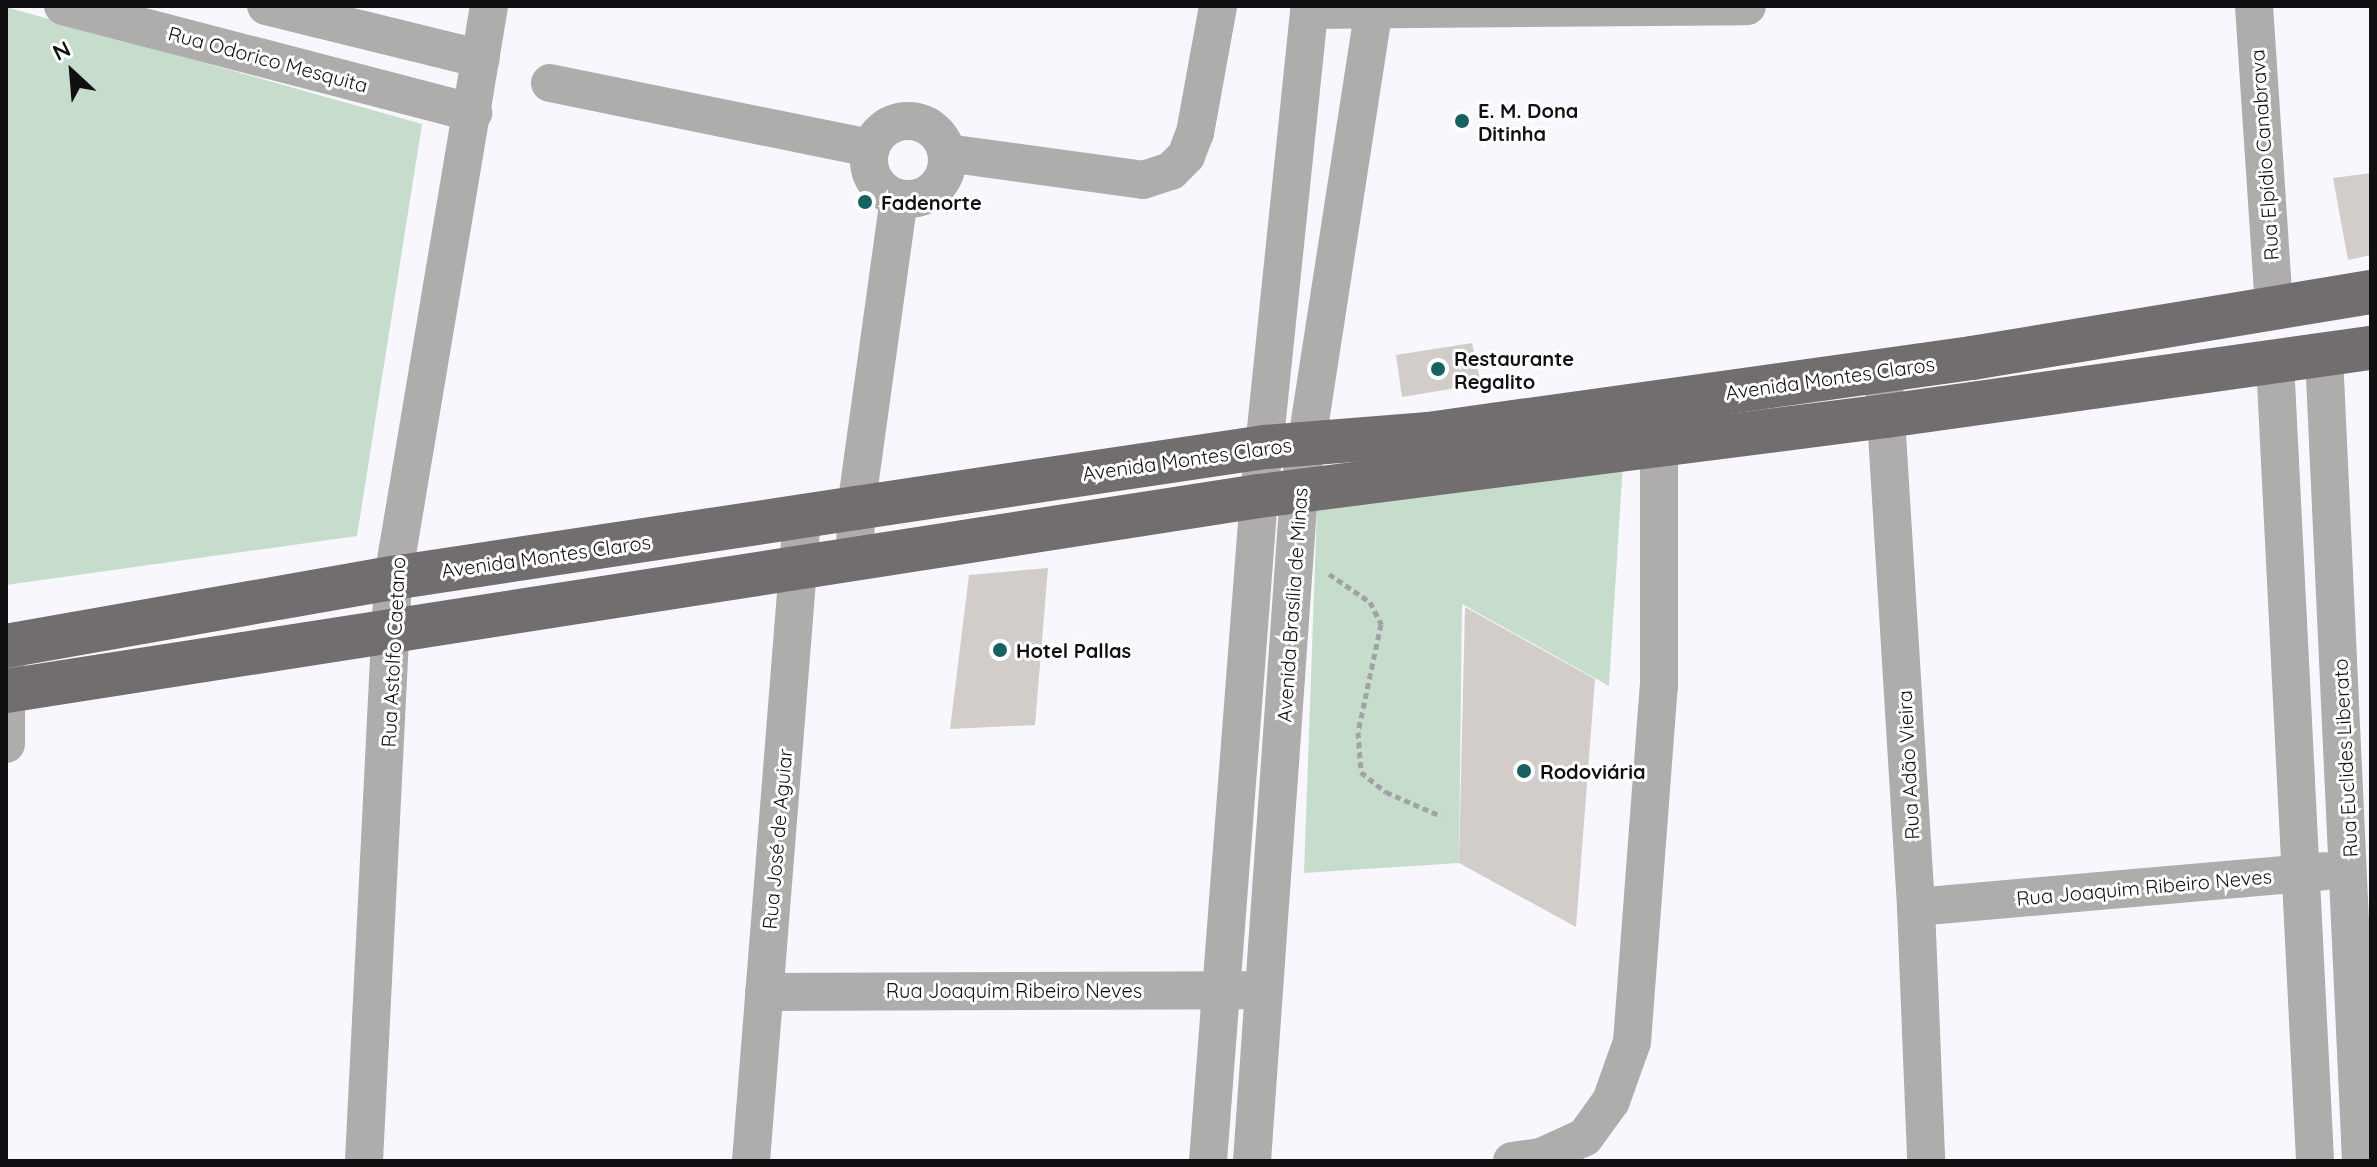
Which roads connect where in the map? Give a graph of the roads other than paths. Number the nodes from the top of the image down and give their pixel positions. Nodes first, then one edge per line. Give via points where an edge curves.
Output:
1 (63, 6) edge
2 (266, 6) edge
3 (489, 6) edge
4 (1218, 6) edge
5 (1747, 6) edge
6 (2254, 6) edge
7 (1310, 8) edge
8 (1373, 9) edge
9 (481, 59) junction
10 (550, 83) dead end
11 (473, 113) junction
12 (870, 148) junction
13 (947, 153) junction
14 (899, 199) junction
15 (2371, 292) edge
16 (2274, 305) junction
17 (2371, 348) edge
18 (2324, 355) junction
19 (2275, 362) junction
20 (1882, 370) junction
21 (1886, 416) junction
22 (1659, 422) junction
23 (1286, 445) junction
24 (1279, 494) junction
25 (856, 508) junction
26 (802, 518) junction
27 (855, 559) junction
28 (801, 567) junction
29 (393, 578) junction
30 (395, 631) junction
31 (7, 670) edge
32 (6, 744) edge
33 (2361, 868) edge
34 (2301, 874) junction
35 (1916, 907) junction
36 (1221, 989) junction
37 (1264, 991) junction
38 (764, 992) junction
39 (364, 1161) edge
40 (751, 1161) edge
41 (1208, 1161) edge
42 (1252, 1161) edge
43 (1512, 1161) edge
44 (1926, 1161) edge
45 (2315, 1161) edge
46 (2361, 1161) edge

1 - 11 street, Rua Odorico Mesquita
2 - 9 street
3 - 9 street, Rua Astolfo Caetano
4 - 13 street via 1195,133 1186,156 1171,171 1143,180
5 - 8 street
6 - 16 street, Rua Elpídio Canabrava
7 - 8 street
7 - 23 street, Avenida Brasília de Minas
8 - 23 street, Avenida Brasília de Minas
9 - 11 street, Rua Astolfo Caetano
10 - 12 street
11 - 29 street, Rua Astolfo Caetano
12 - 13 street via 885,127 910,121 934,130
12 - 14 street via 869,170 880,188
13 - 14 street via 943,178 935,188 924,196
14 - 25 street
15 - 16 main road, Avenida Montes Claros
16 - 20 main road, Avenida Montes Claros
17 - 18 main road, Avenida Montes Claros
18 - 19 main road, Avenida Montes Claros
18 - 33 street, Rua Euclides Liberato
19 - 21 main road, Avenida Montes Claros
19 - 34 street
20 - 21 street, Rua Adão Vieira
20 - 22 main road, Avenida Montes Claros
21 - 22 main road, Avenida Montes Claros
21 - 35 street, Rua Adão Vieira
22 - 23 main road, Avenida Montes Claros
22 - 24 main road, Avenida Montes Claros
22 - 43 street via 1659,686 1632,1042 1611,1101 1585,1137 1541,1157
23 - 24 street, Avenida Brasília de Minas
23 - 25 main road, Avenida Montes Claros
24 - 27 main road, Avenida Montes Claros
24 - 36 street, Avenida Brasília de Minas
24 - 37 street, Avenida Brasília de Minas via 1295,552
25 - 26 main road, Avenida Montes Claros
25 - 27 street
26 - 28 street, Rua José de Aguiar
26 - 29 main road, Avenida Montes Claros
27 - 28 main road, Avenida Montes Claros
28 - 30 main road, Avenida Montes Claros
28 - 38 street, Rua José de Aguiar
29 - 30 street, Rua Astolfo Caetano
29 - 31 main road, Avenida Montes Claros
30 - 31 main road, Avenida Montes Claros
30 - 39 street, Rua Astolfo Caetano
31 - 32 street
33 - 34 street, Rua Joaquim Ribeiro Neves
33 - 46 street, Rua Euclides Liberato
34 - 35 street, Rua Joaquim Ribeiro Neves
34 - 45 street
35 - 44 street, Rua Adão Vieira
36 - 37 street, Rua Joaquim Ribeiro Neves
36 - 38 street, Rua Joaquim Ribeiro Neves
36 - 41 street, Avenida Brasília de Minas
37 - 42 street, Avenida Brasília de Minas
38 - 40 street, Rua José de Aguiar

